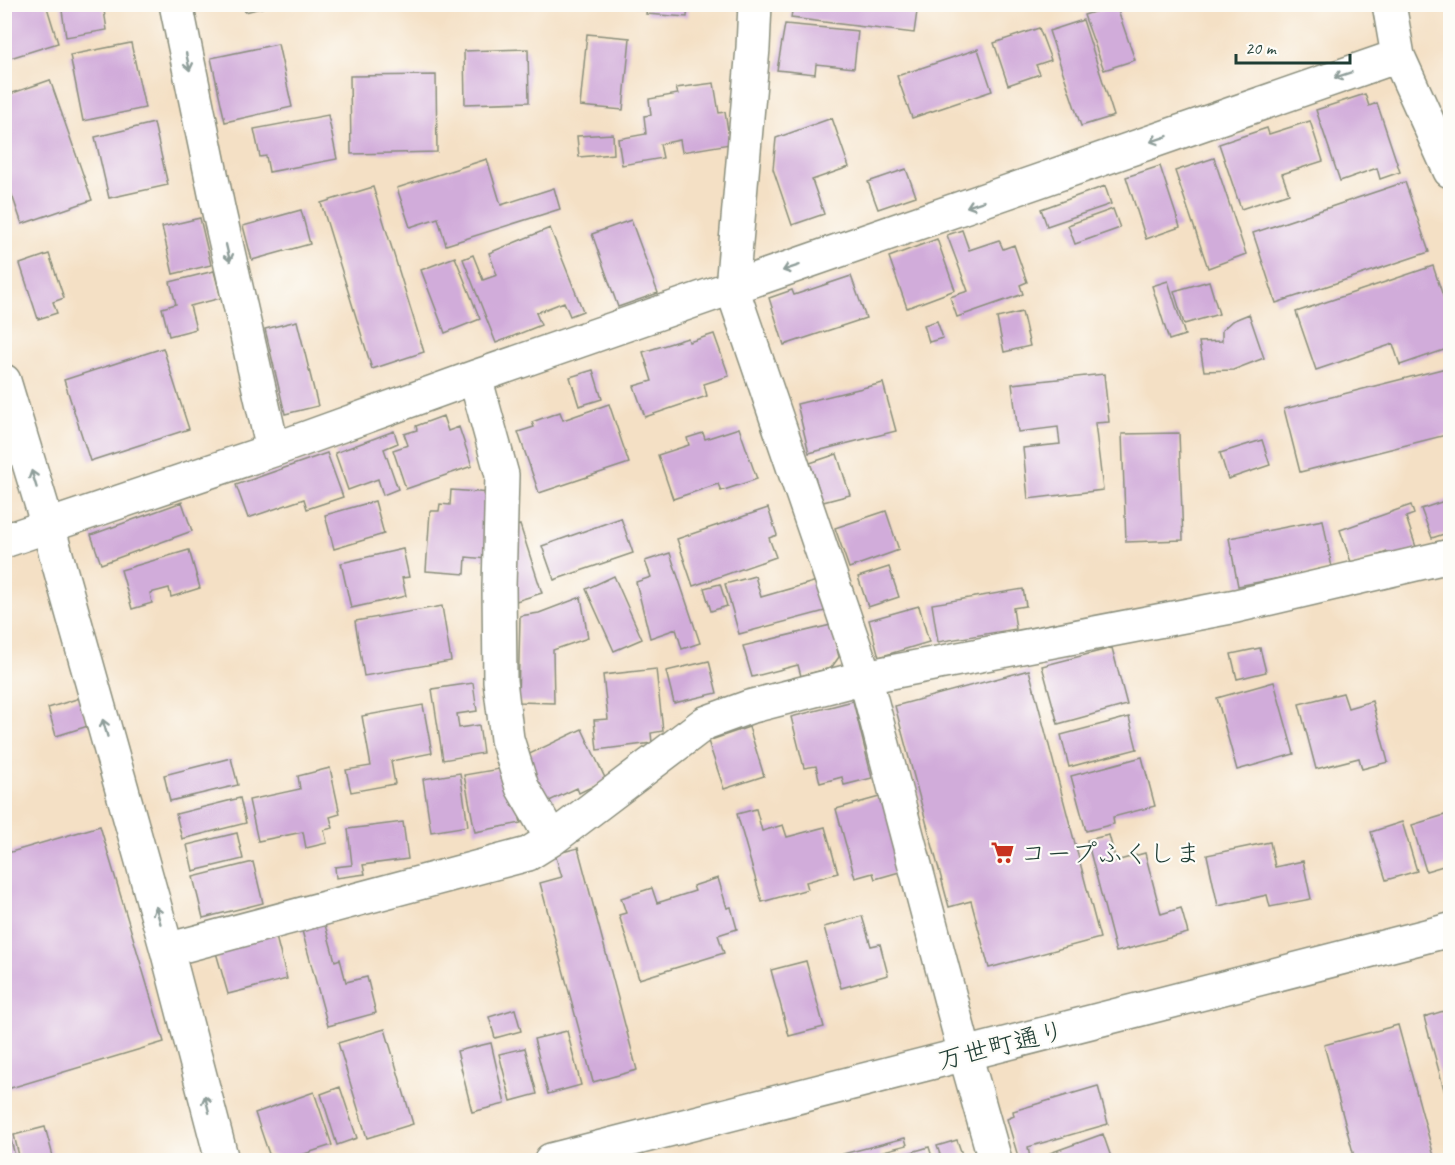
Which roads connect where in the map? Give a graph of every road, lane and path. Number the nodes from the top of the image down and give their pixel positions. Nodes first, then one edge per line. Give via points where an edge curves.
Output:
1 (176, 4) edge
2 (755, 4) edge
3 (1389, 4) edge
4 (1398, 56) junction
5 (1450, 171) edge
6 (732, 288) junction
7 (475, 377) junction
8 (4, 381) edge
9 (273, 450) junction
10 (48, 526) junction
11 (4, 541) edge
12 (1450, 556) edge
13 (865, 677) junction
14 (552, 839) junction
15 (1450, 930) edge
16 (167, 950) junction
17 (965, 1054) junction
18 (222, 1161) edge
19 (551, 1161) edge
20 (995, 1161) edge

1 -> 9 street
2 - 6 street
3 - 4 street
4 - 5 street
4 -> 6 street
6 - 7 street
6 - 13 street
7 - 9 street
7 - 14 street via 502,475 500,681 507,739 522,787
10 -> 8 street
9 - 10 street
10 - 11 street
16 -> 10 street
12 - 13 street via 1236,606
13 - 14 street via 749,707 705,723
13 - 17 street
14 - 16 street via 528,854
15 - 17 street, 万世町通り
18 -> 16 street
17 - 19 street, 万世町通り
17 - 20 street

